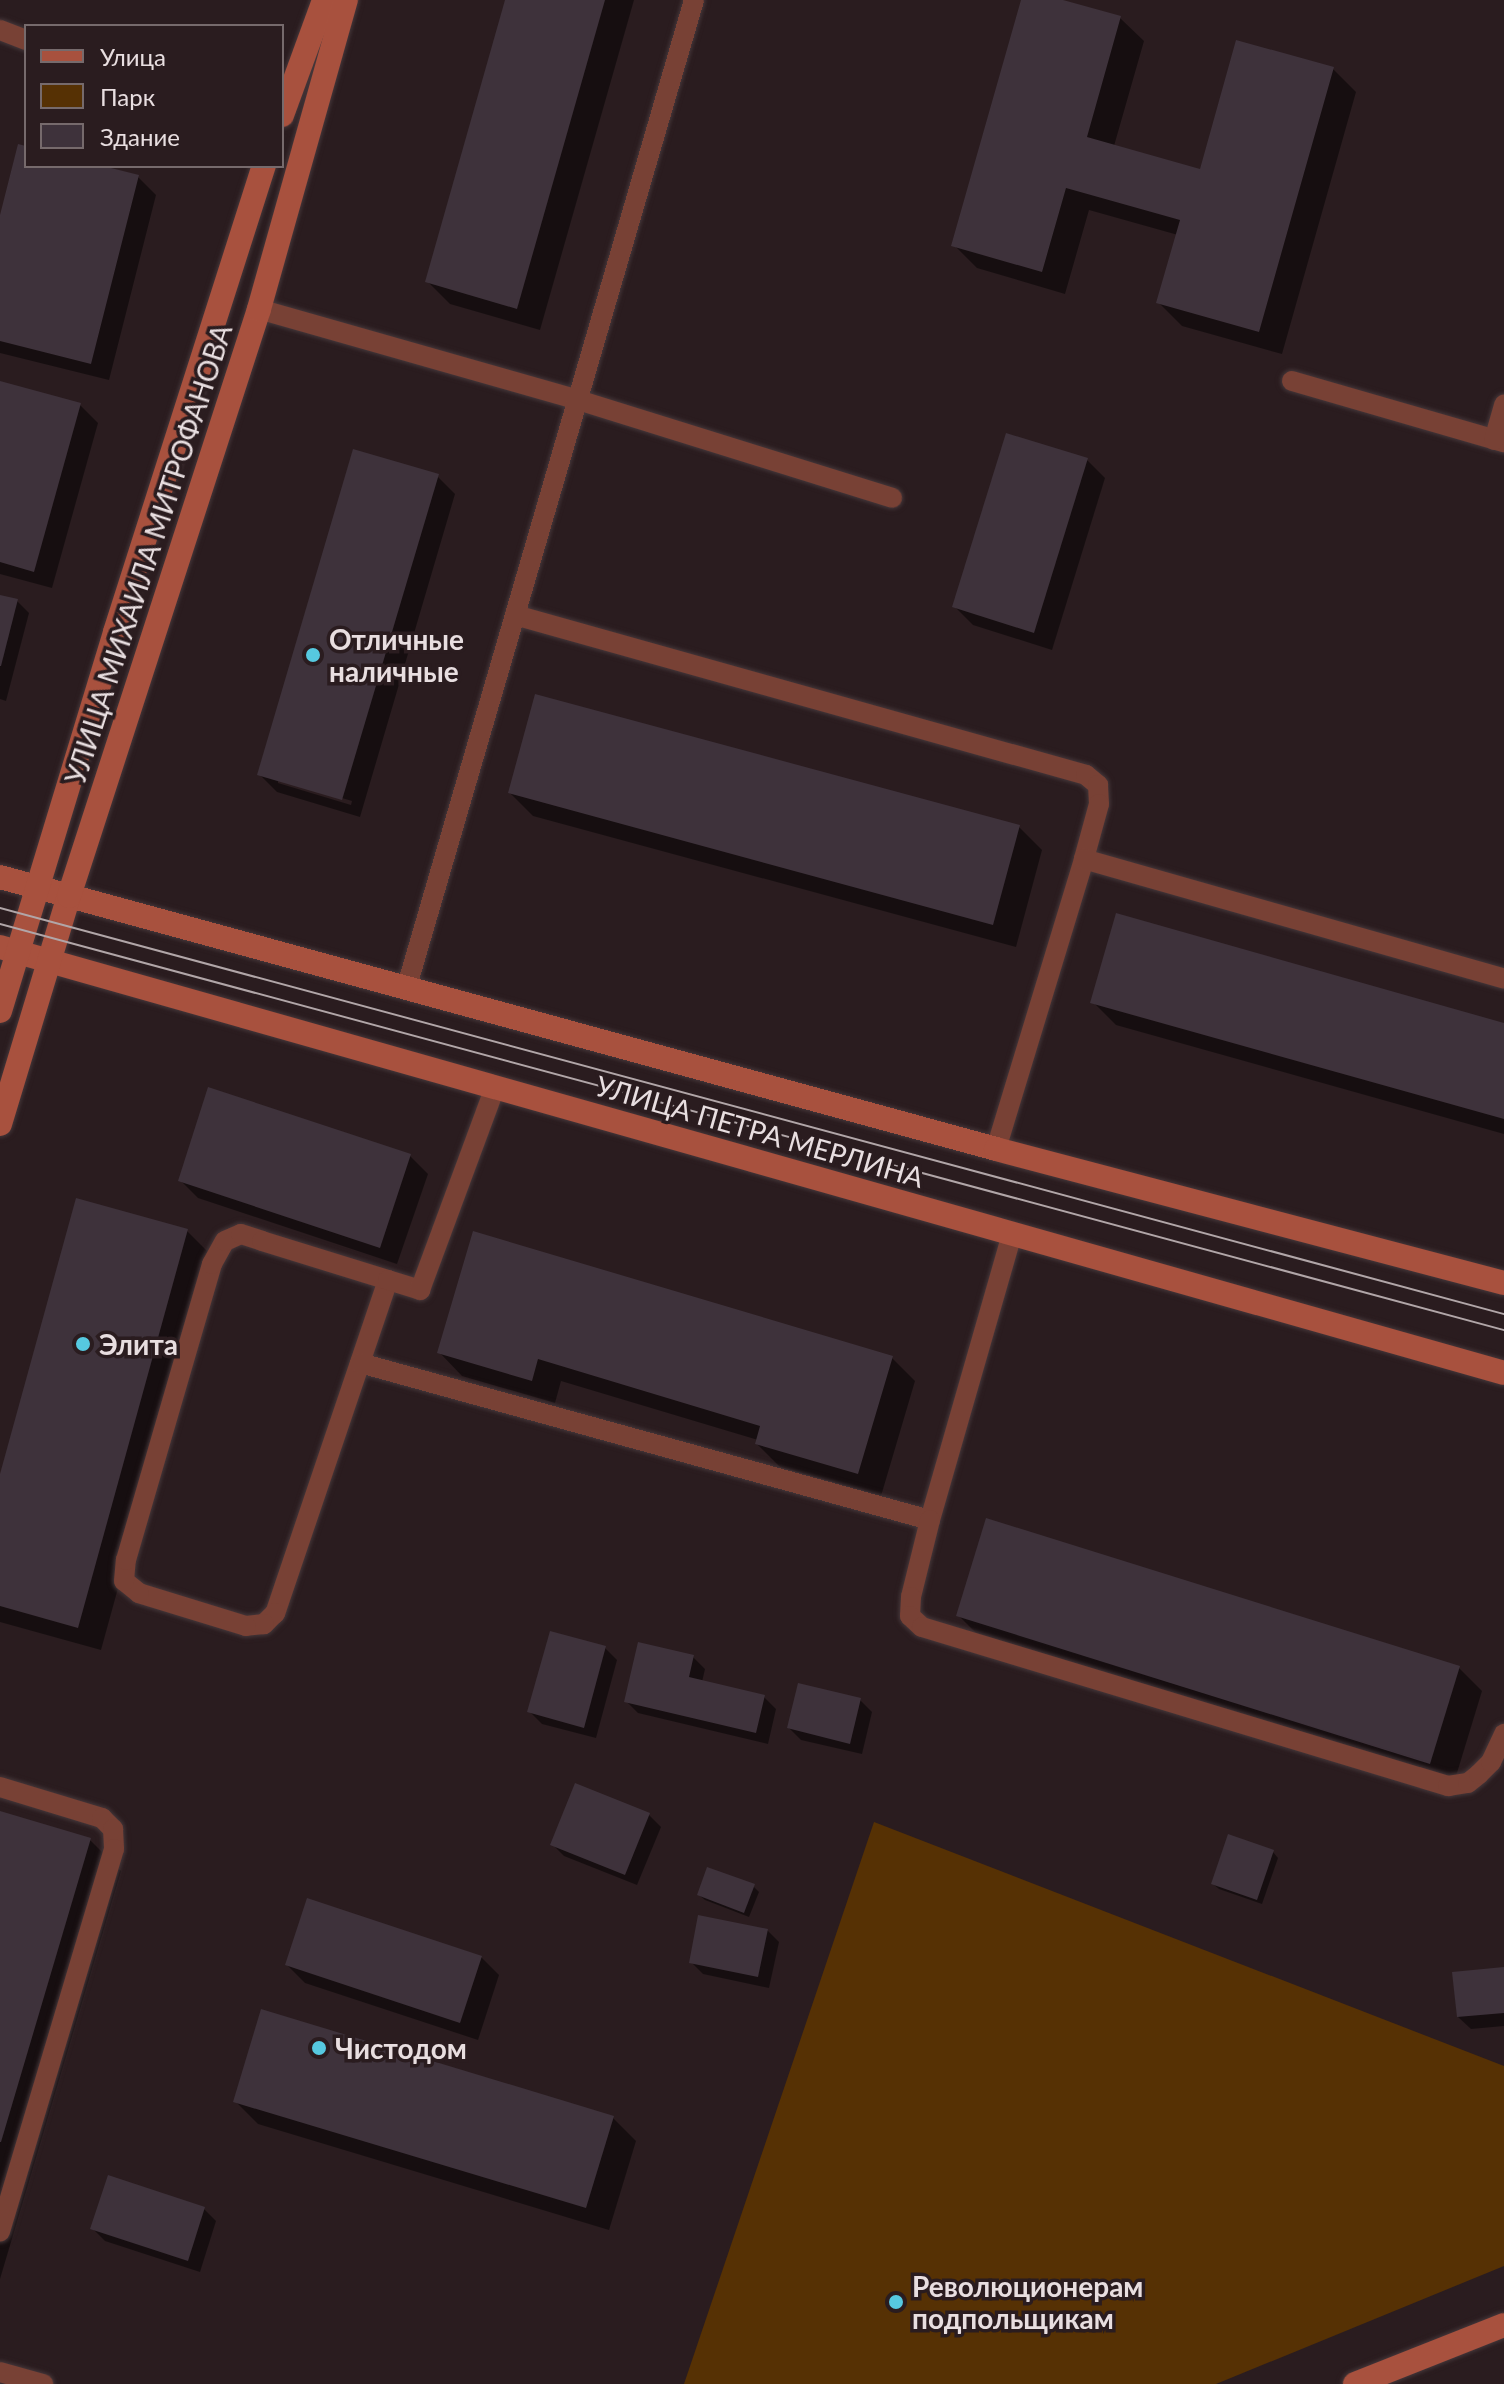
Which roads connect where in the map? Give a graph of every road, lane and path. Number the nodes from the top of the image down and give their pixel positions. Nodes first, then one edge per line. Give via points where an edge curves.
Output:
1 (324, 0) edge
2 (346, 0) edge
3 (694, 0) edge
4 (0, 30) edge
5 (24, 39) edge
6 (284, 110) edge
7 (263, 168) edge
8 (259, 309) junction
9 (1292, 381) dead end
10 (578, 400) junction
11 (1504, 404) edge
12 (1499, 441) edge
13 (892, 498) dead end
14 (515, 615) junction
15 (1084, 859) junction
16 (0, 877) edge
17 (37, 887) junction
18 (69, 896) junction
19 (9, 950) edge
20 (49, 961) junction
21 (1504, 979) edge
22 (407, 986) junction
23 (0, 1011) edge
24 (495, 1087) junction
25 (0, 1124) edge
26 (996, 1149) junction
27 (1012, 1234) junction
28 (388, 1280) junction
29 (1504, 1283) edge
30 (360, 1363) junction
31 (1504, 1373) edge
32 (930, 1520) junction
33 (1504, 1734) edge
34 (0, 1787) edge
35 (0, 2231) edge
36 (1504, 2325) edge
37 (0, 2372) edge
38 (43, 2384) edge
39 (1355, 2384) edge

1 - 6 main road
2 - 8 main road, УЛИЦА МИХАИЛА МИТРОФАНОВА
3 - 10 lane
4 - 5 lane
7 - 17 main road, УЛИЦА МИХАИЛА МИТРОФАНОВА
8 - 10 lane
8 - 18 main road, УЛИЦА МИХАИЛА МИТРОФАНОВА
9 - 12 lane
10 - 13 lane
10 - 14 lane
11 - 12 lane
14 - 15 lane via 1086,775 1098,785 1099,804
14 - 22 lane
15 - 21 lane
15 - 26 lane
16 - 17 main road, УЛИЦА ПЕТРА МЕРЛИНА
17 - 18 main road, УЛИЦА ПЕТРА МЕРЛИНА
17 - 19 main road, УЛИЦА МИХАИЛА МИТРОФАНОВА
18 - 20 main road, УЛИЦА МИХАИЛА МИТРОФАНОВА
18 - 22 main road, УЛИЦА ПЕТРА МЕРЛИНА
19 - 20 main road, УЛИЦА ПЕТРА МЕРЛИНА
19 - 23 main road, УЛИЦА МИХАИЛА МИТРОФАНОВА
20 - 24 main road, УЛИЦА ПЕТРА МЕРЛИНА
20 - 25 main road, УЛИЦА МИХАИЛА МИТРОФАНОВА
22 - 26 main road, УЛИЦА ПЕТРА МЕРЛИНА
24 - 27 main road, УЛИЦА ПЕТРА МЕРЛИНА
24 - 28 lane via 420,1290
26 - 29 main road, УЛИЦА ПЕТРА МЕРЛИНА
27 - 31 main road, УЛИЦА ПЕТРА МЕРЛИНА
27 - 32 lane
28 - 30 lane
28 - 30 lane via 241,1234 225,1241 212,1264 124,1581 139,1593 246,1626 264,1624 275,1613
30 - 32 lane
32 - 33 lane via 911,1597 910,1616 922,1627 1448,1786 1468,1783 1479,1774
34 - 35 lane via 102,1818 113,1829 114,1849
36 - 39 main road
37 - 38 lane

